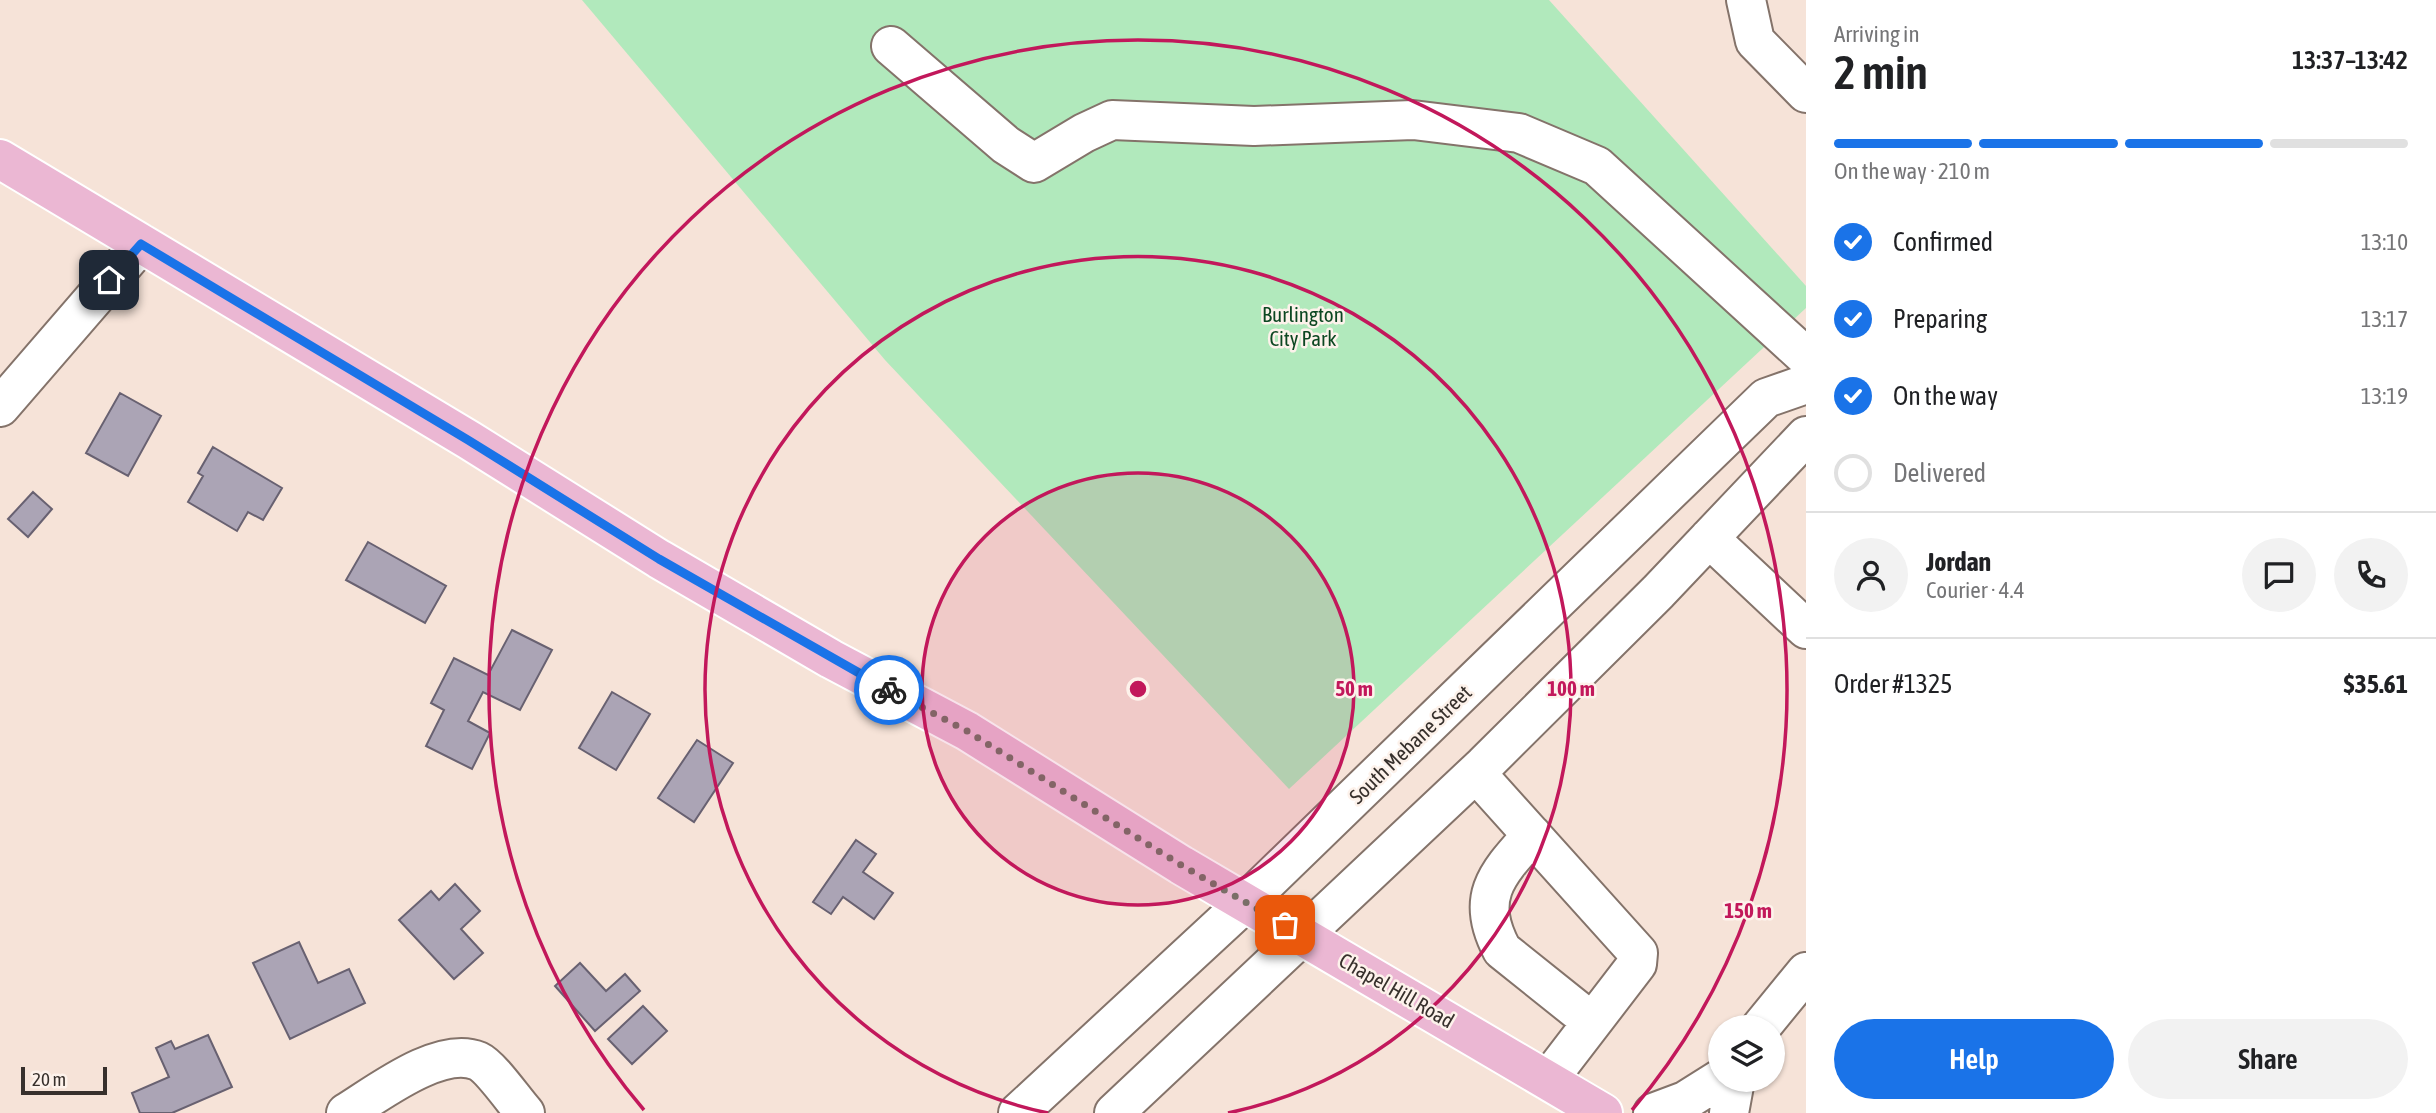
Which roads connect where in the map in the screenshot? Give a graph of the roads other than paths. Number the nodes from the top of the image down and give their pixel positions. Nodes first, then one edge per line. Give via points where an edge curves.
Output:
1 (1746, 0) edge
2 (891, 46) dead end
3 (1806, 93) edge
4 (0, 159) edge
5 (141, 244) junction
6 (1806, 357) edge
7 (1806, 384) edge
8 (0, 407) edge
9 (1806, 436) edge
10 (1709, 538) junction
11 (1806, 629) edge
12 (1476, 774) junction
13 (1532, 835) junction
14 (1247, 901) junction
15 (1303, 937) junction
16 (1806, 972) edge
17 (1771, 1015) edge
18 (1592, 1022) junction
19 (1548, 1080) junction
20 (1708, 1087) edge
21 (1733, 1092) edge
22 (345, 1113) edge
23 (525, 1113) edge
24 (1018, 1113) edge
25 (1114, 1113) edge
26 (1603, 1113) edge
27 (1653, 1113) edge
28 (1729, 1113) edge

1 - 3 street via 1755,41
2 - 6 street via 1006,145 1034,163 1112,120 1254,126 1413,120 1519,133 1597,166
4 - 5 main road, Chapel Hill Road
5 - 8 street
5 - 14 main road, Chapel Hill Road via 659,559 967,731
7 - 14 street, South Mebane Street via 1766,398
9 - 10 street
10 - 11 street
10 - 12 street
12 - 13 street
12 - 15 street
13 - 18 street via 1639,953 1637,964
13 - 18 street via 1491,884 1489,910 1495,936 1502,950
14 - 15 main road, Chapel Hill Road
14 - 24 street, South Mebane Street
15 - 19 main road, Chapel Hill Road
15 - 25 street
16 - 17 street
18 - 19 street
19 - 26 main road, Chapel Hill Road
20 - 27 street
21 - 28 street
22 - 23 street via 431,1063 444,1061 479,1061

